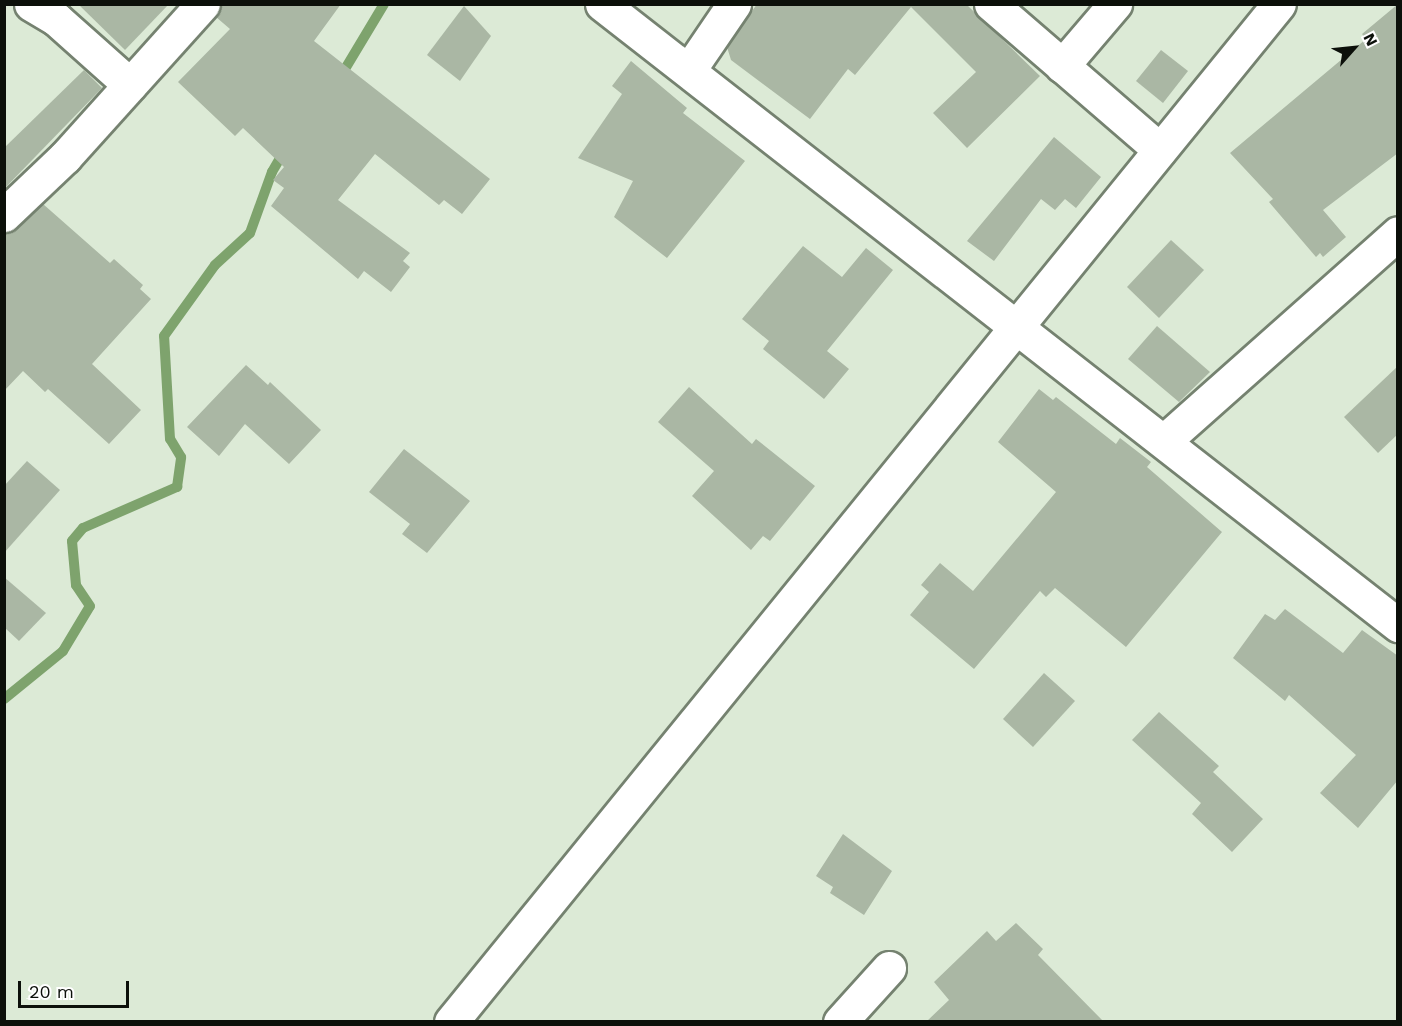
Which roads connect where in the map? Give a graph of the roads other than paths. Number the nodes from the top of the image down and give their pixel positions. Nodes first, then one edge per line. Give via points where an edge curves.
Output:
1 (31, 4) edge
2 (203, 4) edge
3 (602, 4) edge
4 (734, 4) edge
5 (991, 4) edge
6 (1114, 4) edge
7 (1279, 4) edge
8 (1062, 66) junction
9 (689, 70) junction
10 (130, 85) junction
11 (1160, 150) junction
12 (4, 215) edge
13 (1398, 233) edge
14 (1016, 326) junction
15 (1164, 441) junction
16 (1398, 625) edge
17 (889, 968) dead end
18 (451, 1022) edge
19 (840, 1022) edge

1 - 10 street via 56,19
2 - 10 street
3 - 9 street
4 - 9 street
5 - 8 street
6 - 8 street
7 - 11 street
8 - 11 street
9 - 14 street
10 - 12 street
11 - 14 street
13 - 15 street
14 - 15 street
14 - 18 street
15 - 16 street
17 - 19 street

